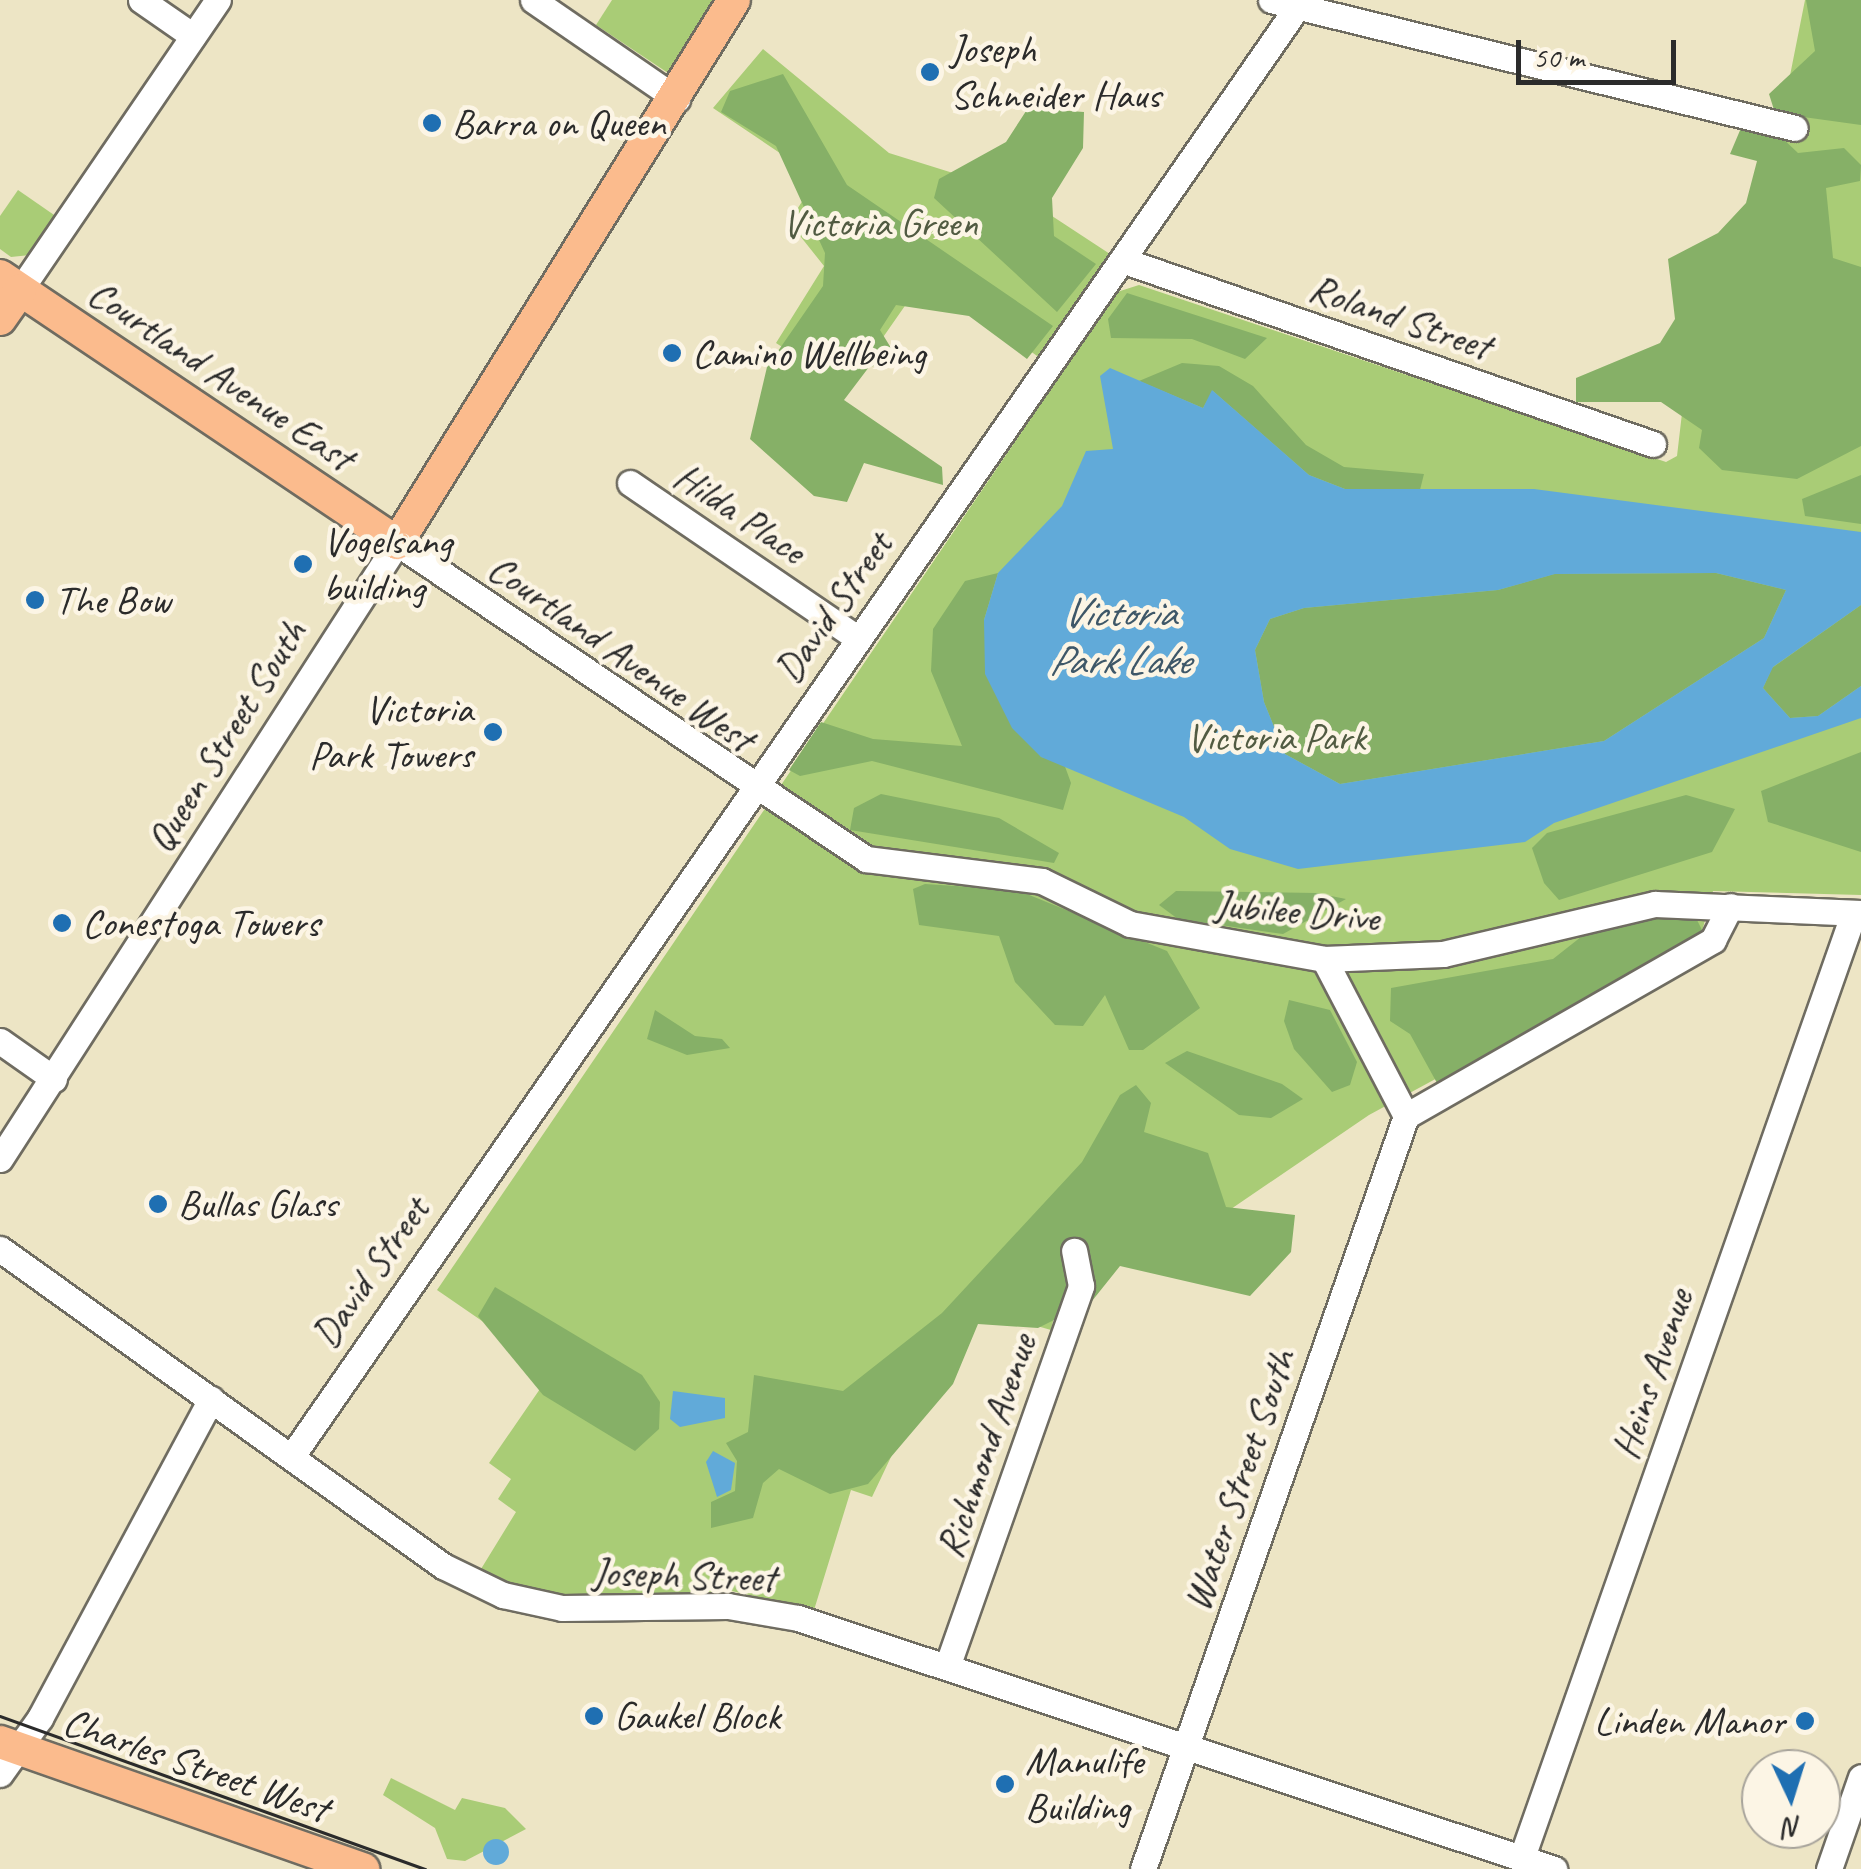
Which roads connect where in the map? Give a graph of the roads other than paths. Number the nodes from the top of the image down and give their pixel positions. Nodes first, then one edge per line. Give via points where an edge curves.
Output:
1 (141, 0) edge
2 (218, 0) edge
3 (533, 0) edge
4 (734, 0) edge
5 (759, 0) edge
6 (1271, 0) edge
7 (1299, 3) edge
8 (193, 36) junction
9 (677, 99) junction
10 (1795, 128) dead end
11 (1122, 260) junction
12 (10, 283) edge
13 (0, 319) edge
14 (1654, 444) dead end
15 (630, 483) dead end
16 (397, 543) junction
17 (857, 638) junction
18 (753, 790) junction
19 (1730, 906) junction
20 (1857, 914) edge
21 (1324, 959) junction
22 (0, 1041) edge
23 (54, 1079) junction
24 (1406, 1116) junction
25 (0, 1159) edge
26 (0, 1249) edge
27 (1074, 1251) dead end
28 (211, 1399) junction
29 (292, 1456) junction
30 (948, 1664) junction
31 (1186, 1740) junction
32 (6, 1755) edge
33 (1861, 1777) edge
34 (1522, 1857) junction
35 (363, 1869) edge
36 (1143, 1869) edge
37 (1554, 1869) edge
38 (1829, 1869) edge

1 - 8 street
2 - 8 street
3 - 9 street
4 - 9 main road, Queen Street South
5 - 9 main road, Queen Street South via 710,79
6 - 7 street
7 - 10 street
7 - 11 street, David Street
8 - 12 street
9 - 16 main road, Queen Street South
11 - 14 street, Roland Street
11 - 17 street, David Street
12 - 13 main road
12 - 16 main road, Courtland Avenue East
15 - 17 street, Hilda Place
16 - 18 street, Courtland Avenue West
16 - 23 street, Queen Street South
17 - 18 street, David Street
18 - 21 street, Jubilee Drive via 866,860 1042,881 1130,924
18 - 29 street, David Street
19 - 20 street, Jubilee Drive
19 - 21 street, Jubilee Drive via 1654,904 1443,954
19 - 24 street via 1713,940
20 - 34 street, Heins Avenue
21 - 24 street
22 - 23 street
23 - 25 street, Queen Street South
24 - 31 street, Water Street South
26 - 28 street, Joseph Street
27 - 30 street, Richmond Avenue via 1082,1286
28 - 29 street, Joseph Street
28 - 32 street
29 - 30 street, Joseph Street via 443,1566 503,1595 562,1608 728,1606
30 - 31 street, Joseph Street
31 - 34 street, Joseph Street
31 - 36 street, Water Street South
32 - 35 main road, Charles Street West
33 - 38 street
34 - 37 street, Joseph Street

